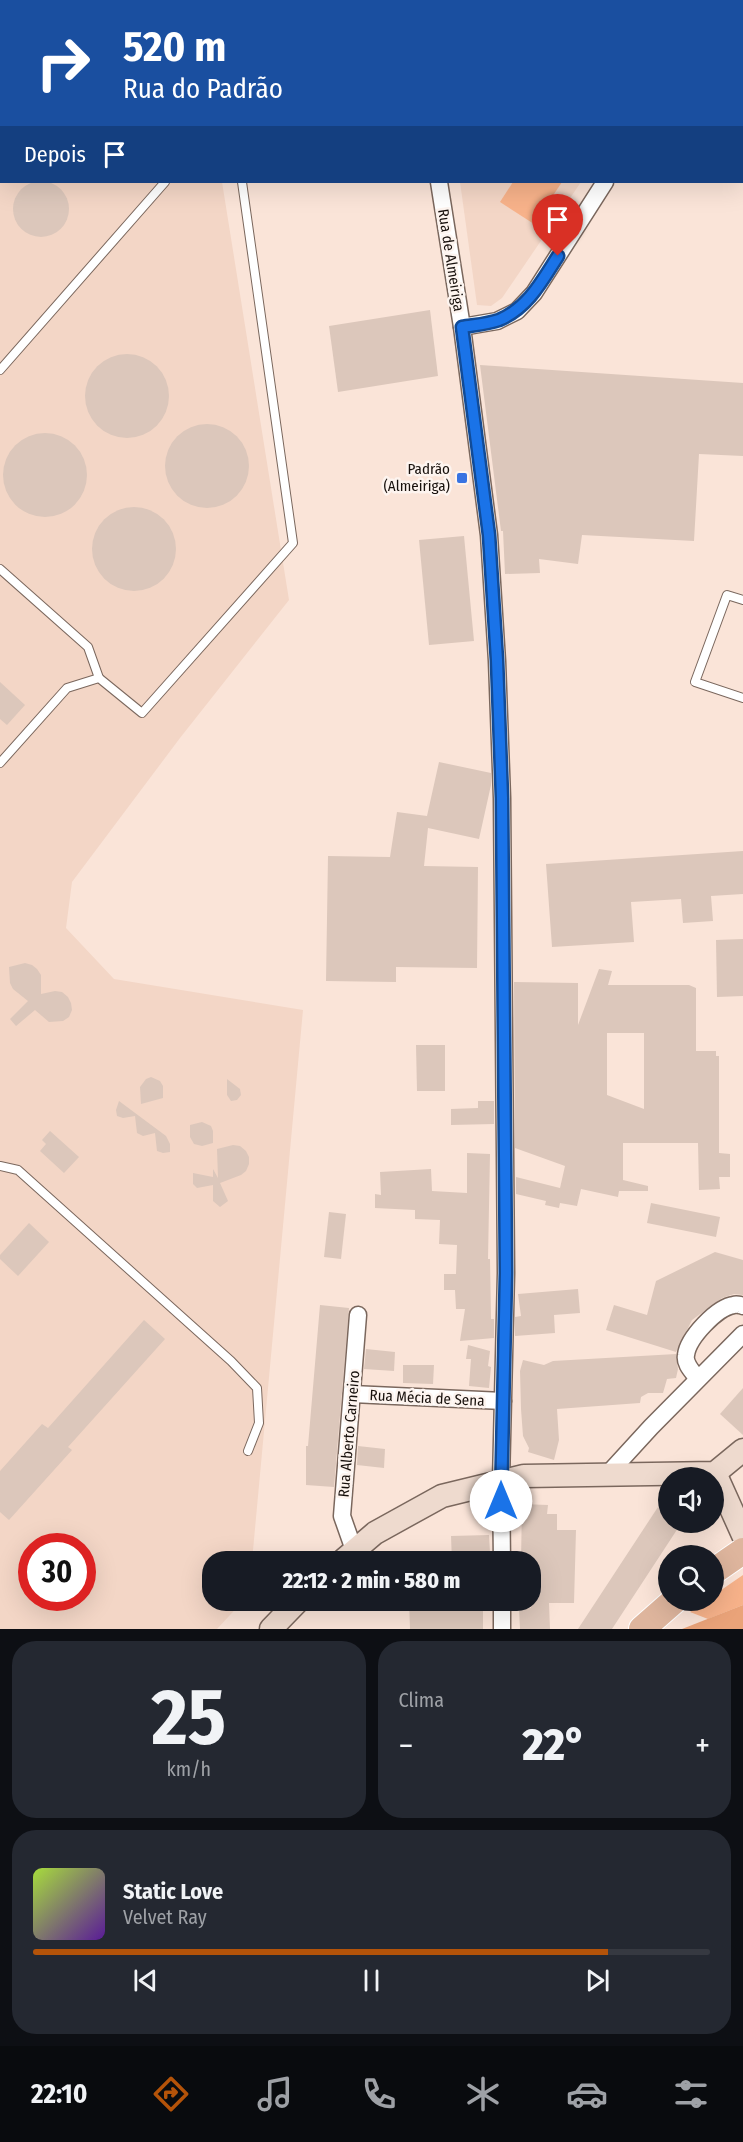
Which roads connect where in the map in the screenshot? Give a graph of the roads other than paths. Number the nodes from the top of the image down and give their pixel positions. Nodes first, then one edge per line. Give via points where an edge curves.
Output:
1 (164, 183) edge
2 (242, 183) edge
3 (439, 183) edge
4 (604, 183) edge
5 (462, 327) junction
6 (0, 370) edge
7 (0, 569) edge
8 (743, 600) edge
9 (99, 678) junction
10 (743, 698) edge
11 (0, 763) edge
12 (0, 1166) edge
13 (743, 1306) edge
14 (358, 1315) dead end
15 (743, 1334) edge
16 (698, 1379) junction
17 (352, 1394) junction
18 (503, 1401) junction
19 (743, 1450) edge
20 (248, 1451) dead end
21 (722, 1467) edge
22 (608, 1474) junction
23 (658, 1474) edge
24 (501, 1481) junction
25 (724, 1493) edge
26 (743, 1535) edge
27 (347, 1551) edge
28 (354, 1551) edge
29 (502, 1551) edge
30 (743, 1551) edge
31 (724, 1564) edge
32 (288, 1611) edge
33 (502, 1611) edge
34 (662, 1611) edge
35 (271, 1629) edge
36 (502, 1629) edge
37 (642, 1629) edge

1 - 6 lane
2 - 9 lane via 293,543 142,712
3 - 5 street, Rua de Almeiriga
4 - 5 street via 534,293 517,311 497,321
5 - 18 street, Rua de Almeiriga via 489,535 498,672 506,1273
7 - 9 lane via 88,647
8 - 10 lane via 727,595 695,682
9 - 11 lane via 67,688
12 - 20 lane via 18,1170 257,1388 259,1423
13 - 16 street via 734,1304 722,1309 690,1342 686,1363
14 - 17 street, Rua Alberto Carneiro
15 - 16 street
16 - 22 street
17 - 18 street, Rua Mécia de Sena
17 - 27 street, Rua Alberto Carneiro via 342,1516
18 - 24 street, Rua de Almeiriga
19 - 21 street
22 - 23 street
22 - 24 street via 524,1476
24 - 28 street via 442,1496 375,1533
24 - 29 street, Rua de Almeiriga
25 - 26 street
30 - 31 main road
32 - 35 street
33 - 36 street
34 - 37 main road

